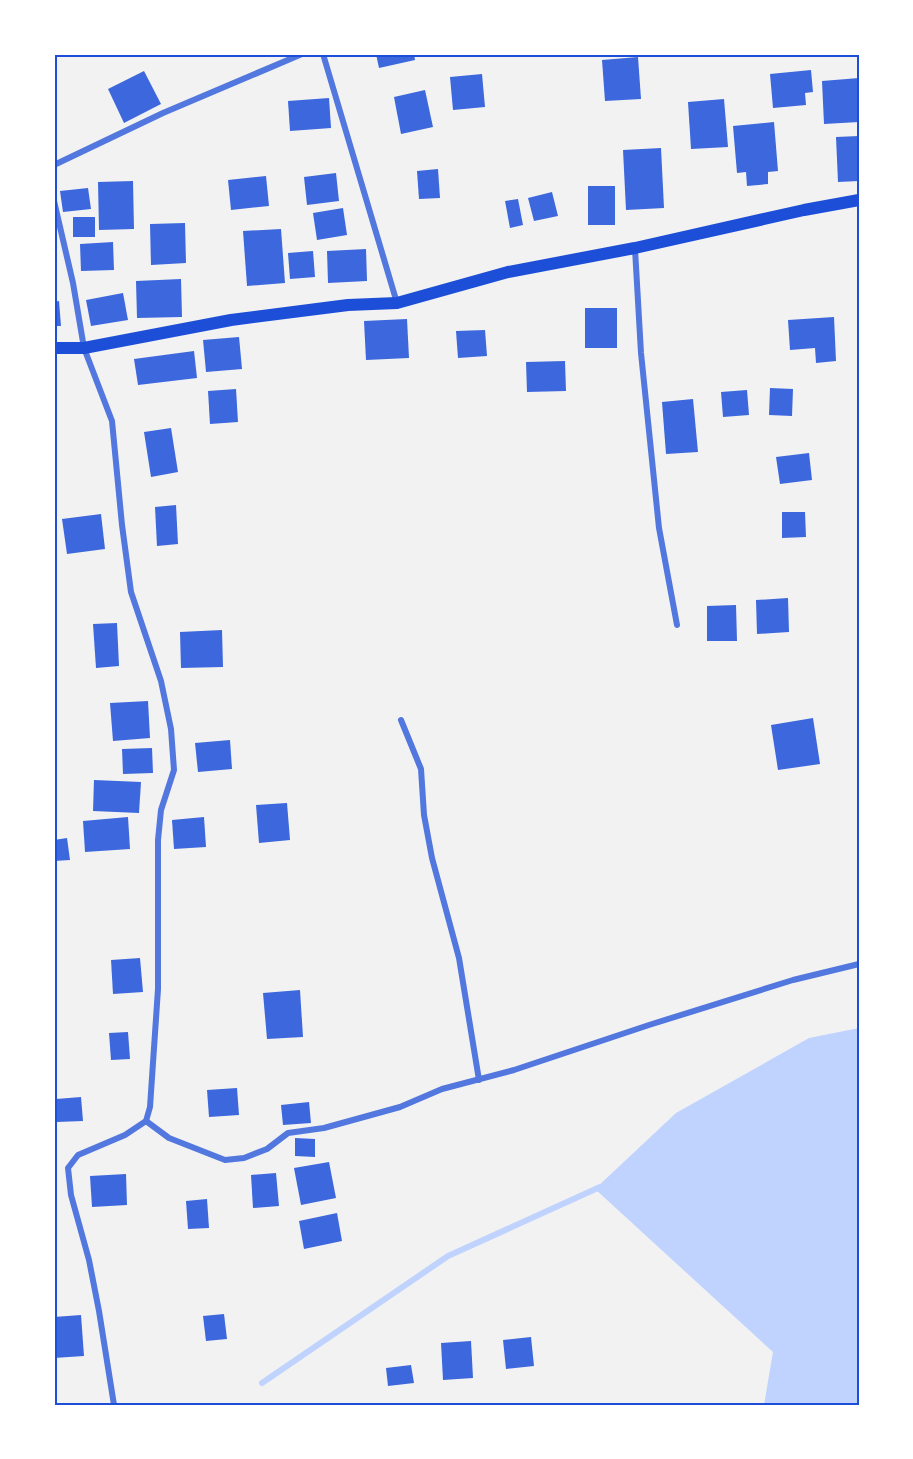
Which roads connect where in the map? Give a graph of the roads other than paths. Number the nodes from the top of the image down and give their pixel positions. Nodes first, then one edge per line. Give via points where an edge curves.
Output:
1 (302, 54) edge
2 (323, 54) edge
3 (54, 165) edge
4 (859, 200) edge
5 (54, 201) edge
6 (635, 248) junction
7 (397, 303) junction
8 (54, 348) edge
9 (84, 348) junction
10 (677, 625) dead end
11 (400, 720) dead end
12 (859, 964) edge
13 (479, 1080) junction
14 (146, 1121) junction
15 (114, 1405) edge

1 - 3 street
2 - 7 street
4 - 6 main road
5 - 9 street
6 - 7 main road via 508,272
6 - 10 street via 659,528
7 - 9 main road via 348,305 231,320
8 - 9 main road
9 - 14 street via 112,421 131,592 161,681 172,739 174,771 161,810 158,840 158,990
11 - 13 street via 421,769 432,858 459,958
12 - 13 street via 793,980
13 - 14 street via 442,1089 400,1107 324,1128 288,1133 267,1149 244,1158 225,1160 169,1138
14 - 15 street via 125,1135 78,1155 68,1168 95,1290

